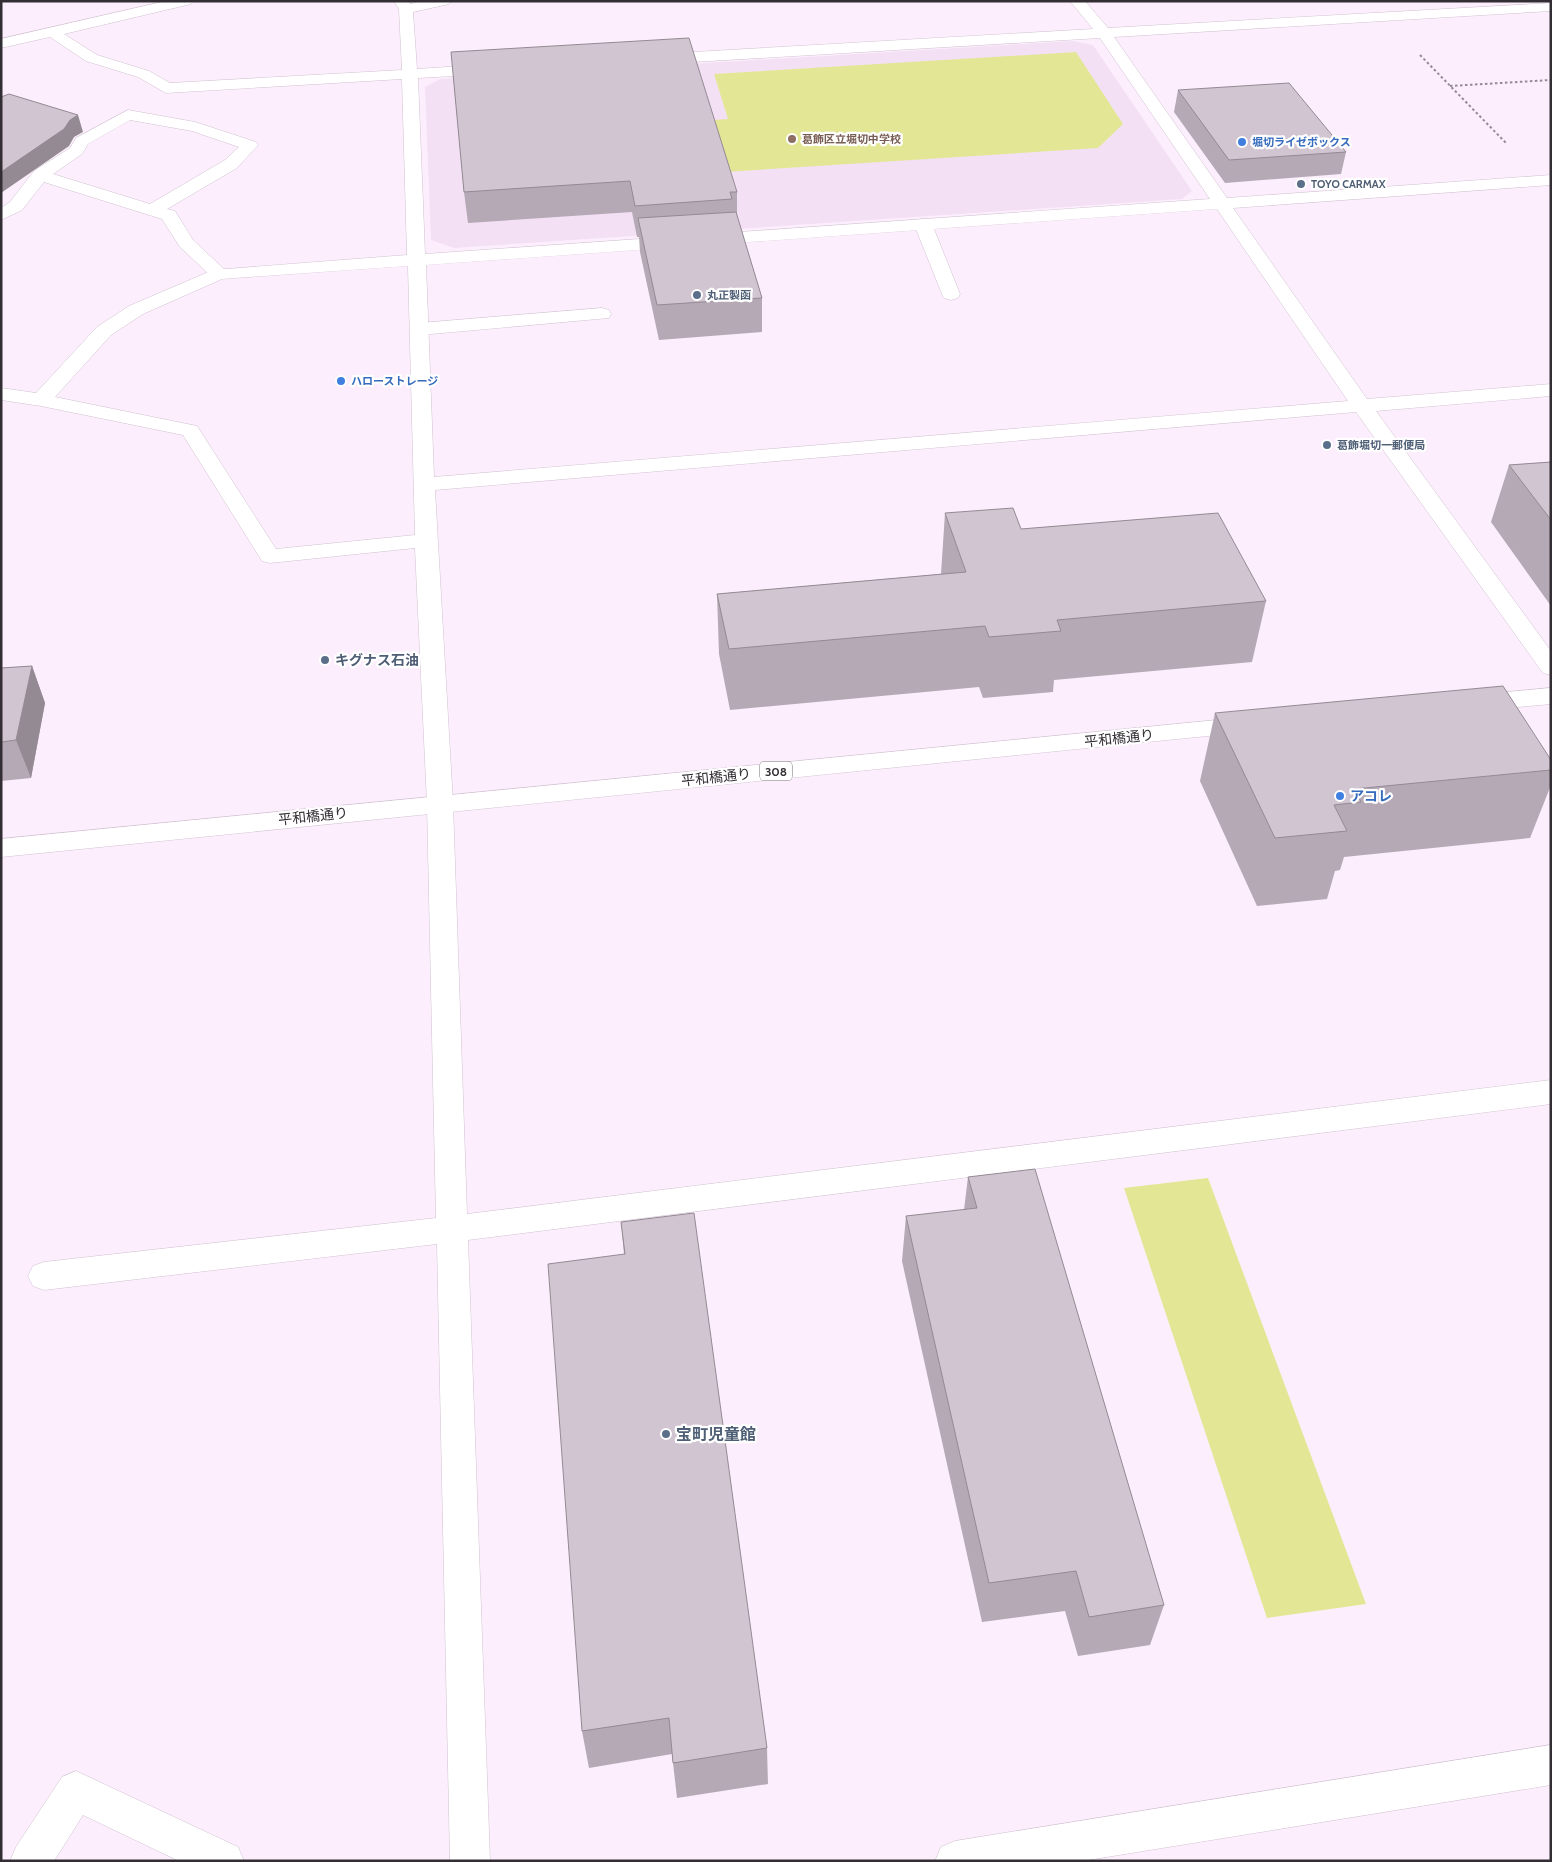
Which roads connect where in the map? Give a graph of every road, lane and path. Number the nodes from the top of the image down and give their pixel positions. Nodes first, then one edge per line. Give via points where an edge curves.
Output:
1 (186, 1) edge
2 (444, 1) edge
3 (1077, 1) edge
4 (1370, 1) edge
5 (404, 5) edge
6 (1551, 7) edge
7 (1386, 17) junction
8 (52, 32) junction
9 (1104, 33) junction
10 (1, 44) edge
11 (648, 60) edge
12 (509, 68) edge
13 (410, 74) junction
14 (1551, 80) edge
15 (1449, 86) junction
16 (40, 176) junction
17 (1547, 180) edge
18 (1222, 203) junction
19 (152, 210) junction
20 (1, 215) edge
21 (924, 224) junction
22 (418, 259) junction
23 (219, 274) junction
24 (950, 294) dead end
25 (602, 314) dead end
26 (420, 330) junction
27 (1551, 390) edge
28 (1, 394) edge
29 (41, 400) junction
30 (1362, 406) junction
31 (425, 484) junction
32 (426, 540) junction
33 (1551, 668) edge
34 (1551, 696) edge
35 (1452, 706) edge
36 (1273, 723) edge
37 (440, 804) junction
38 (1, 848) edge
39 (1551, 1092) edge
40 (453, 1229) junction
41 (44, 1276) dead end
42 (1551, 1764) edge
43 (30, 1861) edge
44 (224, 1861) edge
45 (470, 1861) edge
46 (955, 1861) edge

1 - 8 street
2 - 5 street
3 - 9 street
4 - 7 street
5 - 13 street
6 - 7 street
7 - 9 street
7 - 15 path
8 - 10 street
8 - 13 street via 99,62 158,80 166,88
9 - 11 street
9 - 18 street
12 - 13 street
13 - 22 street
14 - 15 path
15 - 17 path
16 - 19 street
16 - 19 street via 76,151 82,141 128,115 195,126 250,145 231,164
16 - 20 street via 16,206
17 - 18 street
18 - 21 street
18 - 30 street
19 - 23 street via 169,215 186,243
21 - 22 street
21 - 24 street
22 - 23 street
22 - 26 street
23 - 29 street via 136,310 104,331
25 - 26 street
26 - 31 street
27 - 30 street
28 - 29 street
29 - 32 street via 190,430 270,556
30 - 31 street
30 - 33 street
31 - 32 street
32 - 37 street
34 - 35 street
36 - 37 street, 平和橋通り / 308
37 - 38 street, 平和橋通り / 308
37 - 40 street
39 - 40 street
40 - 41 street
40 - 45 street
42 - 46 street
43 - 44 street via 76,1791

